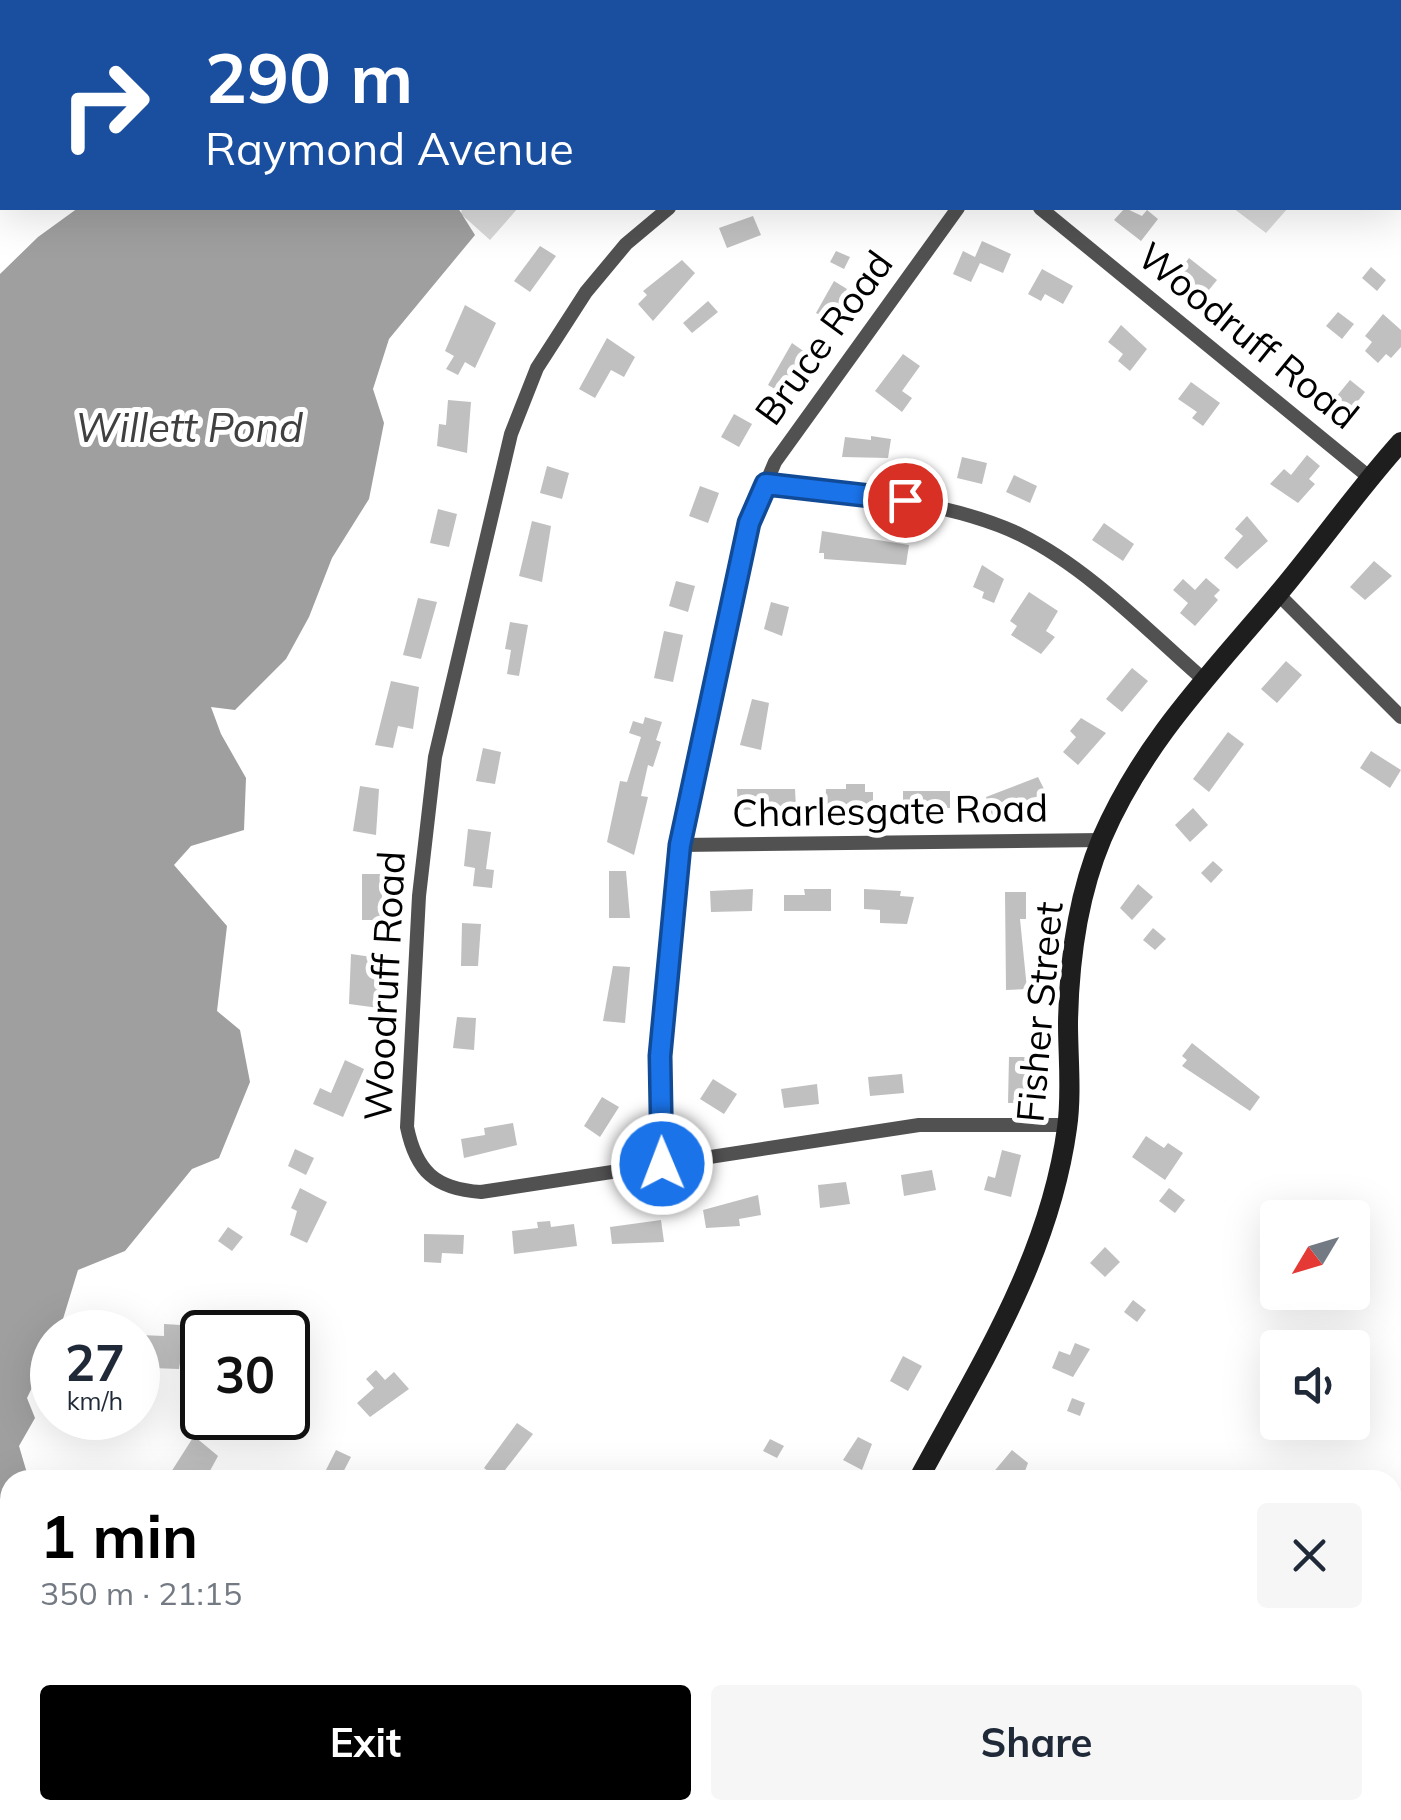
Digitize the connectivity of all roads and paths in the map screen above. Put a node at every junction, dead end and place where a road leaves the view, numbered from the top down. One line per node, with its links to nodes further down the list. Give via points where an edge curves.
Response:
1 (668, 210): 13 (street, Woodruff Road, via 626,244 586,292 537,368 511,434 436,757 419,896 406,1126 421,1171 460,1190 518,1188)
2 (957, 210): 6 (street, Bruce Road, via 775,462)
3 (1042, 210): 5 (street, Woodruff Road)
4 (1401, 442): 5 (main road, Fisher Street)
5 (1369, 477): 7 (main road, Fisher Street)
6 (766, 484): 8 (street, via 905,500 1020,535 1071,568); 11 (street, Bruce Road, via 749,523)
7 (1278, 594): 8 (main road, Fisher Street); 9 (street)
8 (1202, 678): 10 (main road, Fisher Street, via 1142,758)
9 (1401, 717)
10 (1102, 840): 11 (street, Charlesgate Road); 12 (main road, Fisher Street, via 1082,899 1071,973)
11 (680, 845): 13 (street, Bruce Road, via 660,1056)
12 (1068, 1125): 13 (street, Woodruff Road, via 919,1125); 14 (main road, Fisher Street, via 1054,1198 1023,1285)
13 (662, 1164)
14 (929, 1470)

